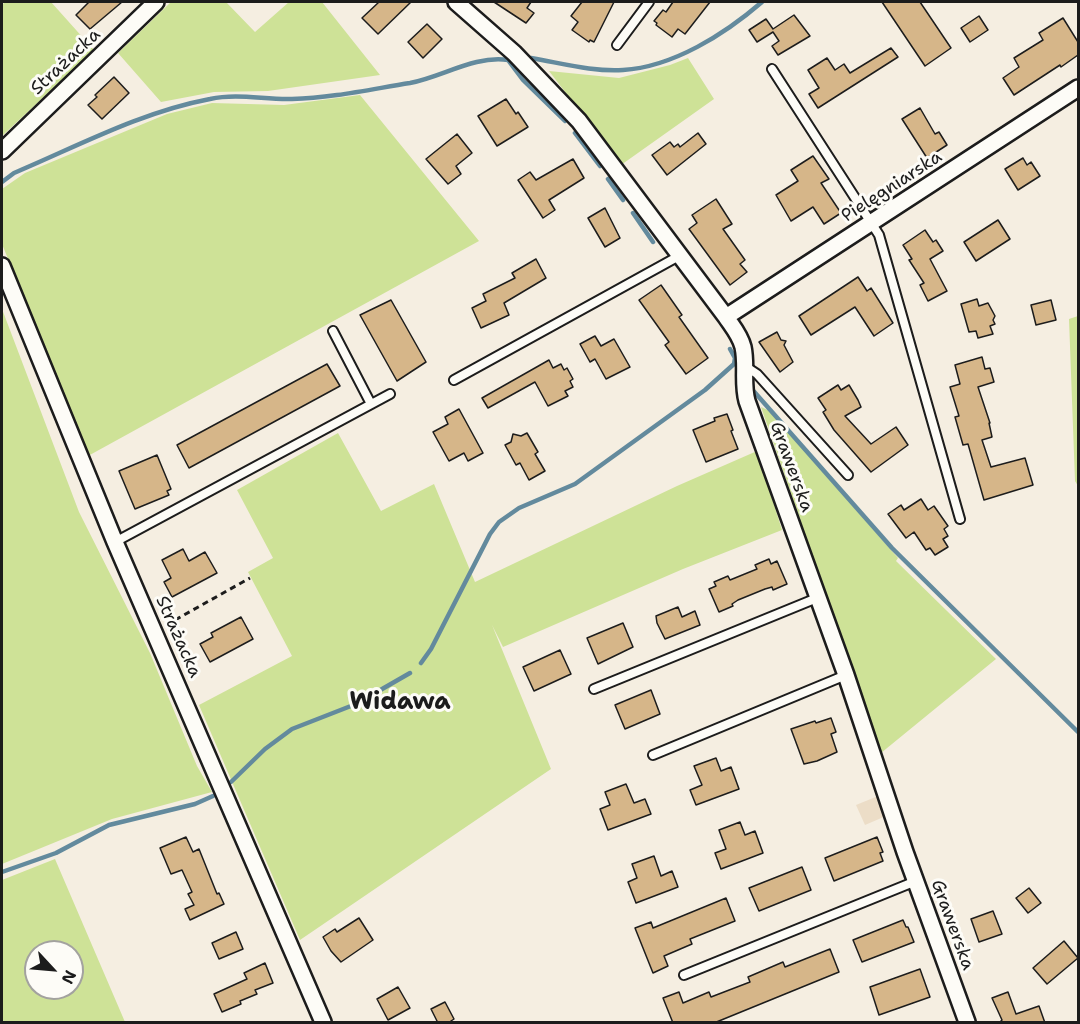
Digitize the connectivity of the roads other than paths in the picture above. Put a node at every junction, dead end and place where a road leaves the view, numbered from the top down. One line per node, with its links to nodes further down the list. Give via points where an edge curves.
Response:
1 (156, 2): 7 (street, Strażacka)
2 (649, 2): 4 (lane)
3 (463, 4): 9 (street, Grawerska, via 579,121)
4 (617, 45)
5 (772, 69): 8 (lane)
6 (1078, 88): 8 (street, Pielęgniarska)
7 (2, 151)
8 (872, 223): 11 (street, Pielęgniarska); 18 (lane, via 879,235)
9 (679, 256): 11 (street, Grawerska); 14 (lane)
10 (2, 266): 19 (street, Strażacka)
11 (726, 317): 13 (street, Grawerska, via 741,340)
12 (333, 331): 16 (lane)
13 (744, 366): 17 (lane, via 757,374); 20 (street, Grawerska, via 747,401)
14 (454, 380)
15 (390, 394): 16 (lane)
16 (371, 404): 19 (lane)
17 (848, 475)
18 (960, 519)
19 (115, 542): 26 (street, Strażacka)
20 (817, 598): 21 (street, Grawerska); 22 (lane)
21 (846, 675): 23 (lane); 24 (street, Grawerska)
22 (594, 689)
23 (653, 755)
24 (916, 881): 25 (lane); 27 (street, Grawerska)
25 (684, 975)
26 (323, 1023)
27 (967, 1023)

